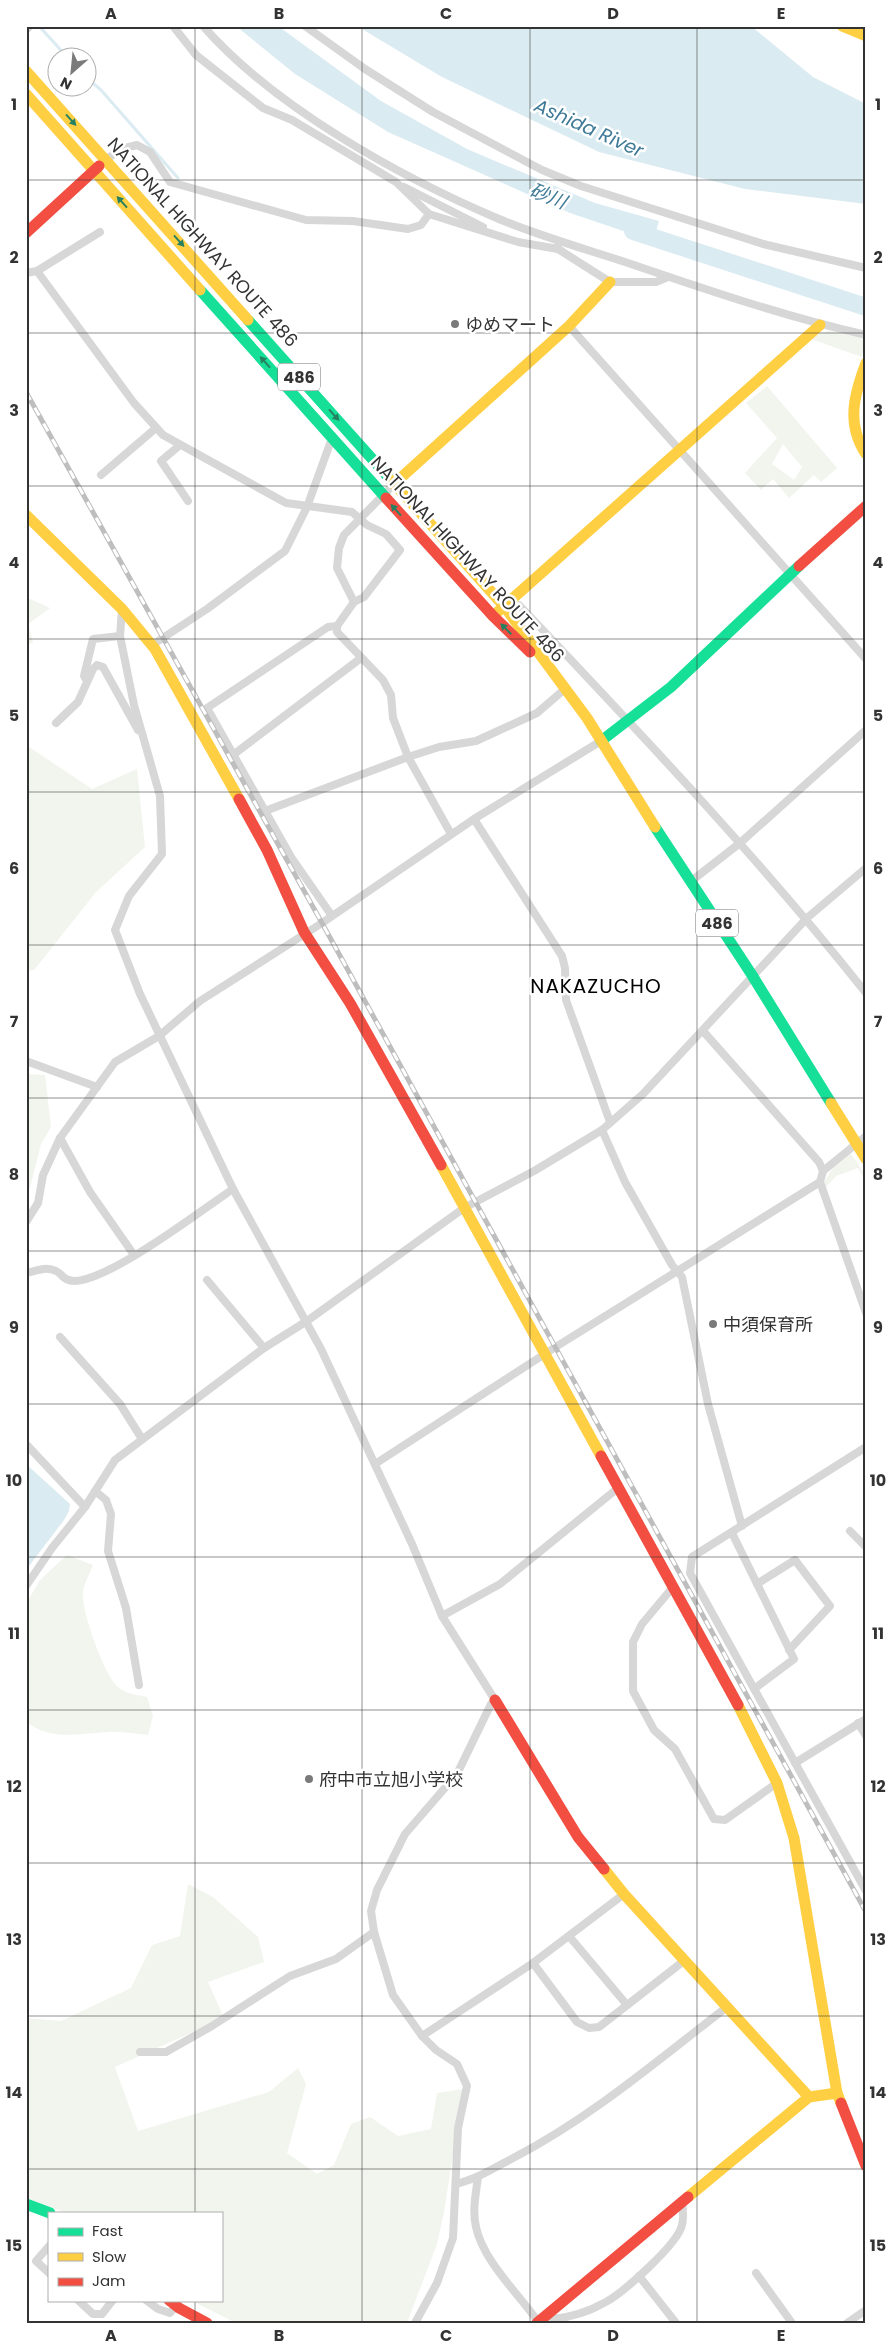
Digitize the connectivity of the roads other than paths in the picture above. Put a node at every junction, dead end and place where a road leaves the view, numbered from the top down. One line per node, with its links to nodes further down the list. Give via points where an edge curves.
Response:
1 (30, 26): 6 (street)
2 (173, 26): 12 (street, via 196,55 263,108 292,120)
3 (203, 26): 16 (street, via 289,104 393,168 499,219)
4 (305, 26): 19 (street, via 434,112 542,170 581,186 762,244)
5 (842, 26): 7 (main road)
6 (26, 30)
7 (866, 36)
8 (26, 71): 10 (main road, NATIONAL HIGHWAY ROUTE 486 / 486, one-way to 10)
9 (26, 94): 11 (main road, NATIONAL HIGHWAY ROUTE 486 / 486)
10 (106, 159): 11 (main road); 13 (street, via 138,145 150,152 170,182 306,220 353,221 408,229 421,225); 34 (main road, NATIONAL HIGHWAY ROUTE 486 / 486, one-way to 34)
11 (94, 170): 15 (main road); 29 (main road, NATIONAL HIGHWAY ROUTE 486 / 486, one-way to 11)
12 (396, 182): 13 (street); 17 (street, via 455,214)
13 (429, 214): 17 (street)
14 (100, 232): 20 (street)
15 (26, 233)
16 (557, 239): 18 (street); 22 (street)
17 (518, 242): 18 (street)
18 (558, 249): 23 (street)
19 (866, 268)
20 (37, 271): 21 (street); 28 (street)
21 (26, 273)
22 (668, 277): 23 (street, via 656,282); 24 (street)
23 (610, 282): 25 (main road)
24 (820, 325): 26 (street); 31 (main road)
25 (569, 326): 31 (street); 34 (main road)
26 (866, 335)
27 (866, 363): 32 (main road, via 852,409 853,432)
28 (156, 428): 30 (street); 33 (street)
29 (332, 438): 35 (main road, NATIONAL HIGHWAY ROUTE 486 / 486); 37 (street)
30 (180, 445): 36 (street, via 161,461); 37 (street, via 286,503)
31 (680, 450): 41 (street); 43 (main road)
32 (866, 454)
33 (101, 475)
34 (395, 483): 35 (street); 43 (main road, NATIONAL HIGHWAY ROUTE 486 / 486)
35 (382, 494): 40 (street); 45 (main road, NATIONAL HIGHWAY ROUTE 486 / 486, one-way to 35)
36 (188, 501)
37 (307, 506): 40 (street, via 352,512); 48 (street, via 285,551)
38 (866, 506): 41 (main road)
39 (26, 515): 44 (main road)
40 (360, 519): 42 (street, via 344,535 337,568); 42 (street, via 386,534 400,550 364,597)
41 (791, 575): 50 (street); 53 (main road)
42 (354, 602): 46 (street)
43 (504, 606): 45 (main road); 52 (main road, NATIONAL HIGHWAY ROUTE 486 / 486); 53 (street, via 520,604)
44 (122, 609): 47 (street); 48 (main road)
45 (493, 616): 52 (main road, NATIONAL HIGHWAY ROUTE 486 / 486, one-way to 45)
46 (337, 626): 49 (street, via 337,632); 58 (street, via 328,627 207,708)
47 (120, 636): 51 (street, via 93,639 84,676); 56 (street)
48 (152, 645): 68 (main road, via 267,850)
49 (361, 658): 58 (street); 59 (street, via 391,695 392,718)
50 (866, 659)
51 (87, 681): 54 (street, via 78,702); 56 (street, via 97,665 104,667)
52 (566, 688): 57 (main road, NATIONAL HIGHWAY ROUTE 486 / 486); 59 (street, via 537,713 476,741 439,747)
53 (631, 721): 57 (main road); 63 (street)
54 (56, 723)
55 (866, 730): 63 (street)
56 (142, 733): 72 (street, via 160,796 162,854 129,896 115,930)
57 (601, 741): 61 (street); 65 (main road, NATIONAL HIGHWAY ROUTE 486 / 486)
58 (233, 755): 60 (street)
59 (408, 757): 60 (street); 62 (street)
60 (265, 811): 66 (street, via 291,857)
61 (474, 819): 62 (street); 75 (street, via 562,956 566,1000)
62 (451, 834): 66 (street)
63 (740, 843): 65 (street); 67 (street)
64 (866, 868): 67 (street)
65 (690, 882): 69 (main road, NATIONAL HIGHWAY ROUTE 486 / 486)
66 (332, 916): 68 (street)
67 (807, 918): 69 (street); 70 (street)
68 (304, 932): 72 (street, via 200,1001); 84 (main road, via 350,1003)
69 (752, 975): 71 (street); 79 (main road, NATIONAL HIGHWAY ROUTE 486 / 486)
70 (866, 993)
71 (703, 1031): 75 (street, via 643,1094); 81 (street, via 820,1162)
72 (159, 1036): 74 (street, via 115,1062); 83 (street)
73 (26, 1062): 74 (street)
74 (97, 1087): 78 (street)
75 (610, 1122): 76 (street)
76 (602, 1130): 84 (street, via 534,1172); 87 (street, via 625,1182)
77 (866, 1136): 79 (street)
78 (60, 1138): 85 (street, via 44,1175 38,1204); 86 (street, via 90,1192)
79 (856, 1144): 80 (main road, NATIONAL HIGHWAY ROUTE 486 / 486); 81 (street)
80 (866, 1159)
81 (823, 1171): 82 (street)
82 (820, 1182): 87 (street); 90 (street)
83 (233, 1189): 86 (street); 91 (street)
84 (464, 1208): 91 (street); 94 (main road)
85 (26, 1222)
86 (134, 1255): 88 (street, via 108,1271 76,1281 64,1279 57,1271 44,1268)
87 (678, 1272): 94 (street); 102 (street, via 682,1276 708,1404)
88 (26, 1273)
89 (207, 1280): 93 (street)
90 (866, 1313)
91 (307, 1321): 93 (street); 98 (street)
92 (60, 1337): 95 (street, via 120,1404)
93 (264, 1348): 95 (street)
94 (546, 1354): 98 (street); 99 (main road)
95 (142, 1439): 100 (street, via 115,1460)
96 (26, 1444): 101 (street)
97 (866, 1447): 102 (street)
98 (375, 1464): 109 (street)
99 (618, 1488): 108 (main road); 109 (street, via 500,1584)
100 (95, 1491): 101 (street); 111 (street, via 106,1500 112,1514 108,1551 126,1608)
101 (85, 1507): 107 (street)
102 (742, 1526): 104 (street)
103 (850, 1530): 105 (street)
104 (732, 1533): 106 (street); 112 (street, via 692,1557 690,1574)
105 (866, 1547)
106 (756, 1584): 110 (street); 110 (street, via 795,1560 830,1606)
107 (26, 1586)
108 (673, 1588): 118 (main road, via 748,1724); 118 (street, via 642,1624 633,1642 633,1691 654,1730 675,1749 714,1819 725,1820)
109 (442, 1616): 113 (street)
110 (789, 1650): 112 (street, via 794,1659)
111 (139, 1685)
112 (754, 1689): 117 (street)
113 (495, 1700): 120 (main road, via 578,1837); 121 (street, via 457,1774 404,1834 377,1890 371,1911)
114 (866, 1719): 115 (street)
115 (858, 1723): 116 (street); 117 (street)
116 (866, 1736)
117 (795, 1763): 119 (street)
118 (776, 1783): 129 (main road, via 794,1838)
119 (866, 1891)
120 (624, 1894): 122 (street); 123 (main road)
121 (374, 1932): 127 (street, via 394,1995); 128 (street, via 336,1959 290,1976 166,2052)
122 (569, 1936): 124 (street); 125 (street)
123 (685, 1960): 125 (street); 126 (main road)
124 (533, 1964): 125 (street, via 578,2022 589,2028 599,2027); 127 (street)
125 (627, 2005)
126 (727, 2007): 130 (main road); 132 (street, via 580,2119)
127 (422, 2036): 133 (street, via 457,2064 467,2086 458,2128)
128 (140, 2052)
129 (837, 2093): 130 (main road); 131 (main road)
130 (809, 2097): 134 (main road)
131 (866, 2166)
132 (478, 2177): 133 (street); 147 (street, via 476,2227 485,2252)
133 (456, 2184): 149 (street, via 453,2238 438,2283)
134 (682, 2202): 140 (street, via 682,2227 666,2249); 146 (main road)
135 (26, 2204): 136 (main road)
136 (48, 2212)
137 (48, 2247): 138 (street, via 36,2261)
138 (48, 2272)
139 (756, 2273): 151 (street)
140 (638, 2276): 146 (street, via 605,2303 571,2317 553,2319); 150 (street)
141 (80, 2302): 142 (street, via 93,2314 102,2314)
142 (111, 2302)
143 (149, 2302): 144 (street, via 170,2313)
144 (173, 2303): 148 (main road)
145 (866, 2310): 152 (street)
146 (548, 2314): 147 (main road)
147 (538, 2322)
148 (207, 2323)
149 (415, 2323)
150 (676, 2323)
151 (792, 2323)
152 (847, 2323)

